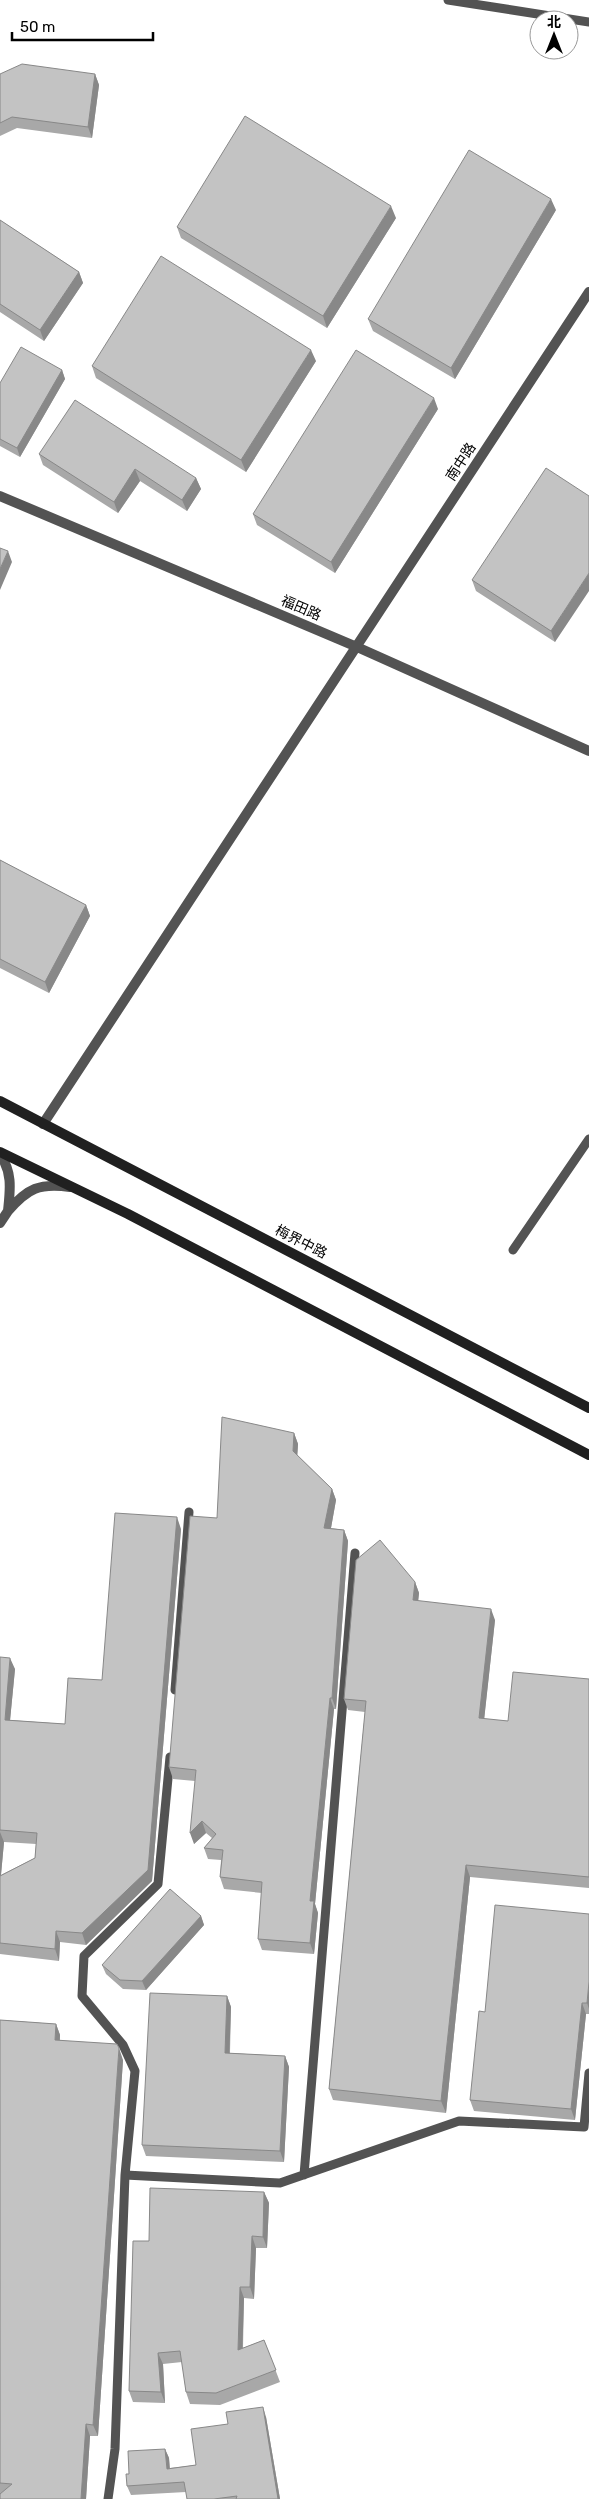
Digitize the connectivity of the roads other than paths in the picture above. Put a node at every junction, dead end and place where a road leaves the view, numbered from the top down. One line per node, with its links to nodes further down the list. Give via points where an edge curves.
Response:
1 (448, 0): 2 (lane)
2 (589, 22)
3 (589, 292): 5 (street, 南中路)
4 (0, 496): 5 (street, 福田路)
5 (357, 647): 6 (street, 福田路); 8 (street, 南中路)
6 (589, 751)
7 (0, 1101): 8 (main road, 梅界中路)
8 (43, 1124): 15 (main road, 梅界中路)
9 (589, 1139): 14 (lane)
10 (0, 1154): 11 (main road); 12 (street, via 10,1180)
11 (73, 1187): 12 (street, via 50,1185 34,1188); 16 (main road)
12 (8, 1211): 13 (street)
13 (0, 1223)
14 (513, 1250)
15 (589, 1408)
16 (589, 1455)
17 (189, 1512): 19 (lane)
18 (355, 1553): 23 (lane)
19 (175, 1698)
20 (171, 1747): 22 (lane, via 158,1884 84,1956 82,1996 123,2045 134,2071)
21 (589, 2073): 23 (lane, via 584,2127 460,2122)
22 (125, 2175): 23 (lane, via 280,2183); 24 (lane, via 115,2449)
23 (304, 2175)
24 (108, 2499)

